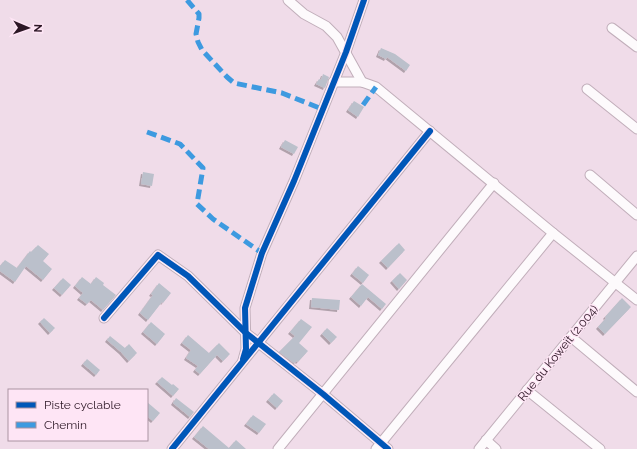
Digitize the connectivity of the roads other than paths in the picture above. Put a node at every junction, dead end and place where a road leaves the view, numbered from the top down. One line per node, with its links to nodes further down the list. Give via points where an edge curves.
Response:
1 (288, 0): 5 (street, via 304,14 326,26 338,37)
2 (364, 0): 5 (street)
3 (612, 28): 4 (street)
4 (637, 47)
5 (346, 52): 6 (street); 7 (street)
6 (333, 82): 7 (street); 19 (street, via 262,253 245,308)
7 (362, 82): 10 (street, via 376,87)
8 (587, 89): 9 (street)
9 (637, 129)
10 (430, 131): 12 (street); 21 (street)
11 (590, 175): 13 (street)
12 (494, 183): 14 (street); 25 (street)
13 (637, 215)
14 (553, 233): 16 (street); 27 (street)
15 (637, 256): 16 (street, Rue du Koweït (2.004))
16 (615, 282): 17 (street); 20 (street, Rue du Koweït (2.004))
17 (637, 300)
18 (104, 318): 19 (street, via 158,255 188,276)
19 (246, 333): 21 (street); 22 (street)
20 (571, 337): 23 (street, Rue du Koweït (2.004)); 24 (street)
21 (258, 342): 22 (street); 25 (street)
22 (243, 361): 28 (street)
23 (527, 390): 26 (street, Rue du Koweït (2.004)); 32 (street)
24 (637, 392)
25 (323, 394): 27 (street); 29 (street)
26 (486, 440): 30 (street, Rue du Koweït (2.004)); 31 (street)
27 (382, 447)
28 (172, 449)
29 (278, 449)
30 (479, 449)
31 (496, 449)
32 (600, 449)

